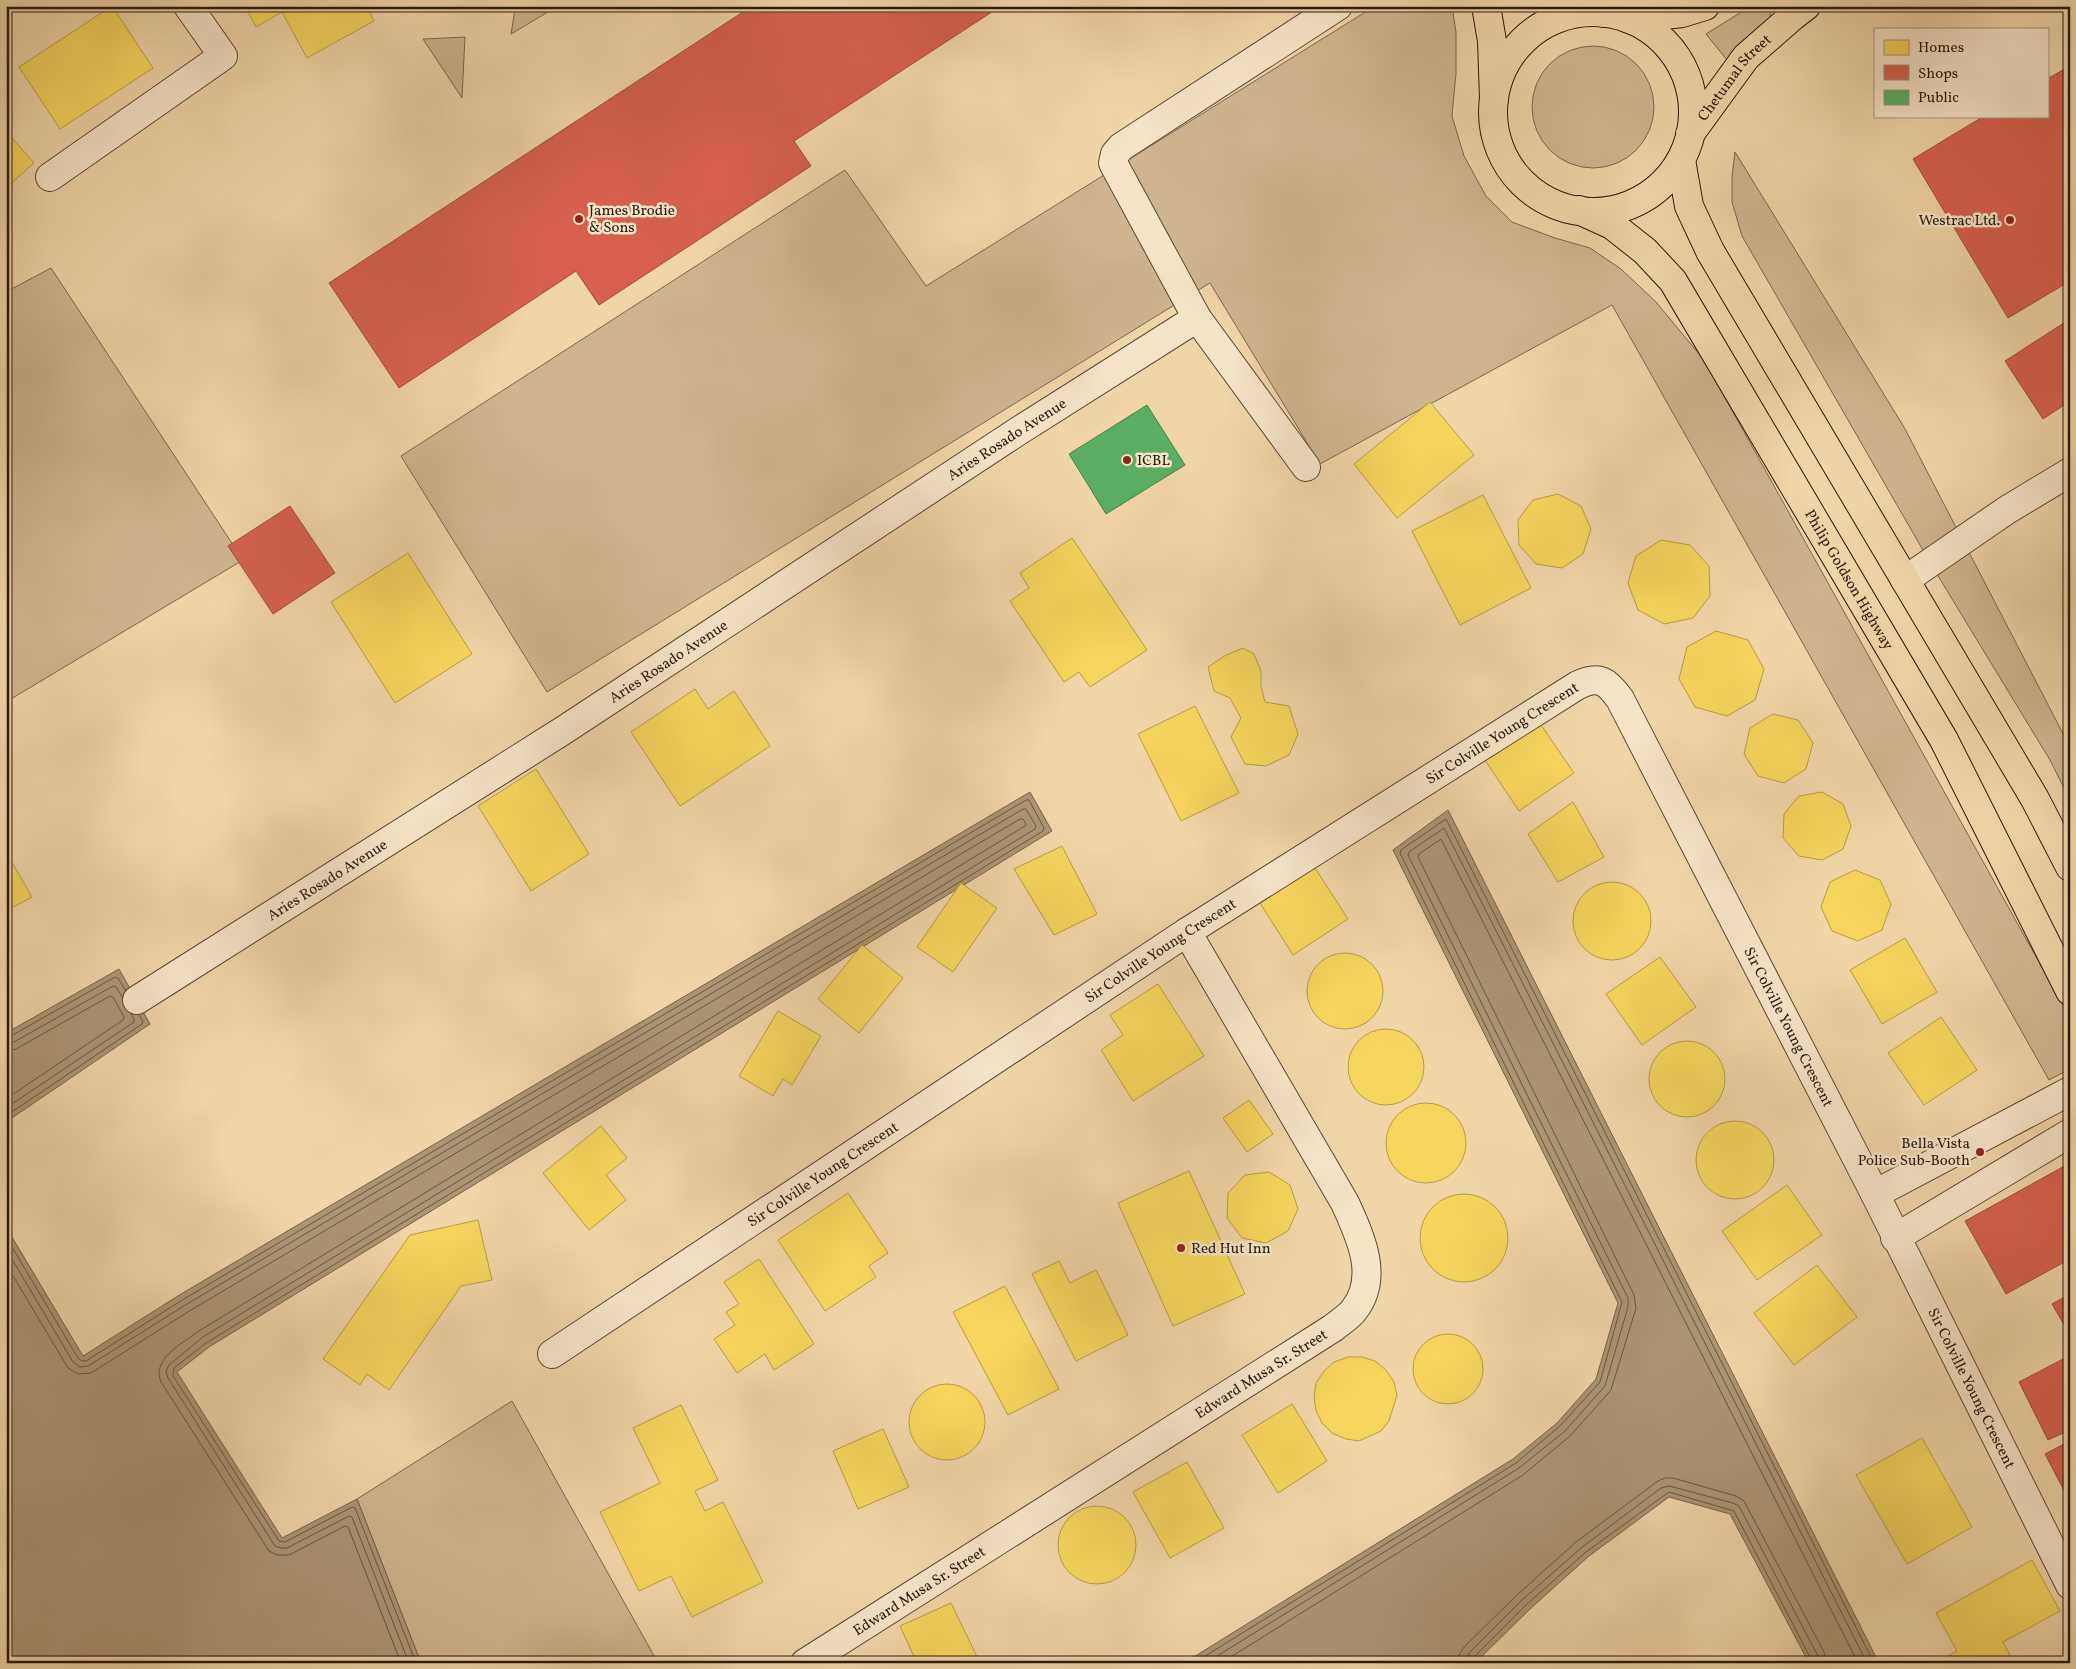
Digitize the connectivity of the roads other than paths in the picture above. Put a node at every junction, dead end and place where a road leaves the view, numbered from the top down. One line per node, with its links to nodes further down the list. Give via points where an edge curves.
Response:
1 (188, 6): 10 (street, via 222,56)
2 (1338, 6): 12 (street, via 1121,146 1115,154 1113,163 1117,172)
3 (1486, 6): 7 (main road, via 1492,41)
4 (1705, 6): 6 (main road, via 1682,13)
5 (1806, 6): 8 (main road, Chetumal Street, via 1746,58)
6 (1609, 13): 7 (main road, via 1566,16 1531,33 1506,62); 8 (main road, via 1644,27 1671,50 1688,81 1692,99)
7 (1494, 99): 11 (main road, via 1496,138 1514,172 1527,187 1543,197 1560,206)
8 (1690, 134): 9 (main road)
9 (1681, 160): 11 (main road, via 1670,176 1637,202 1599,212); 15 (main road, via 1689,206 1710,251)
10 (50, 177)
11 (1579, 210): 18 (main road, Philip Goldson Highway, via 1612,225 1645,251 1673,280 1944,740)
12 (1197, 318): 13 (street); 19 (street, Aries Rosado Avenue, via 1020,430 564,730)
13 (1306, 467)
14 (2070, 472): 15 (street, via 2007,510)
15 (1905, 580): 16 (main road, via 2035,799)
16 (2070, 867)
17 (1187, 932): 22 (street, Sir Colville Young Crescent, via 1578,684 1601,681 1612,687 1620,699); 24 (street, Sir Colville Young Crescent); 26 (street, Edward Musa Sr. Street, via 1345,1203 1368,1265 1361,1297 1354,1310 1333,1328)
18 (2070, 991)
19 (137, 1000)
20 (2070, 1091): 22 (street)
21 (2070, 1134): 23 (street)
22 (1875, 1194): 23 (street, Sir Colville Young Crescent)
23 (1895, 1238): 25 (street, Sir Colville Young Crescent)
24 (552, 1354)
25 (2070, 1585)
26 (805, 1663)

